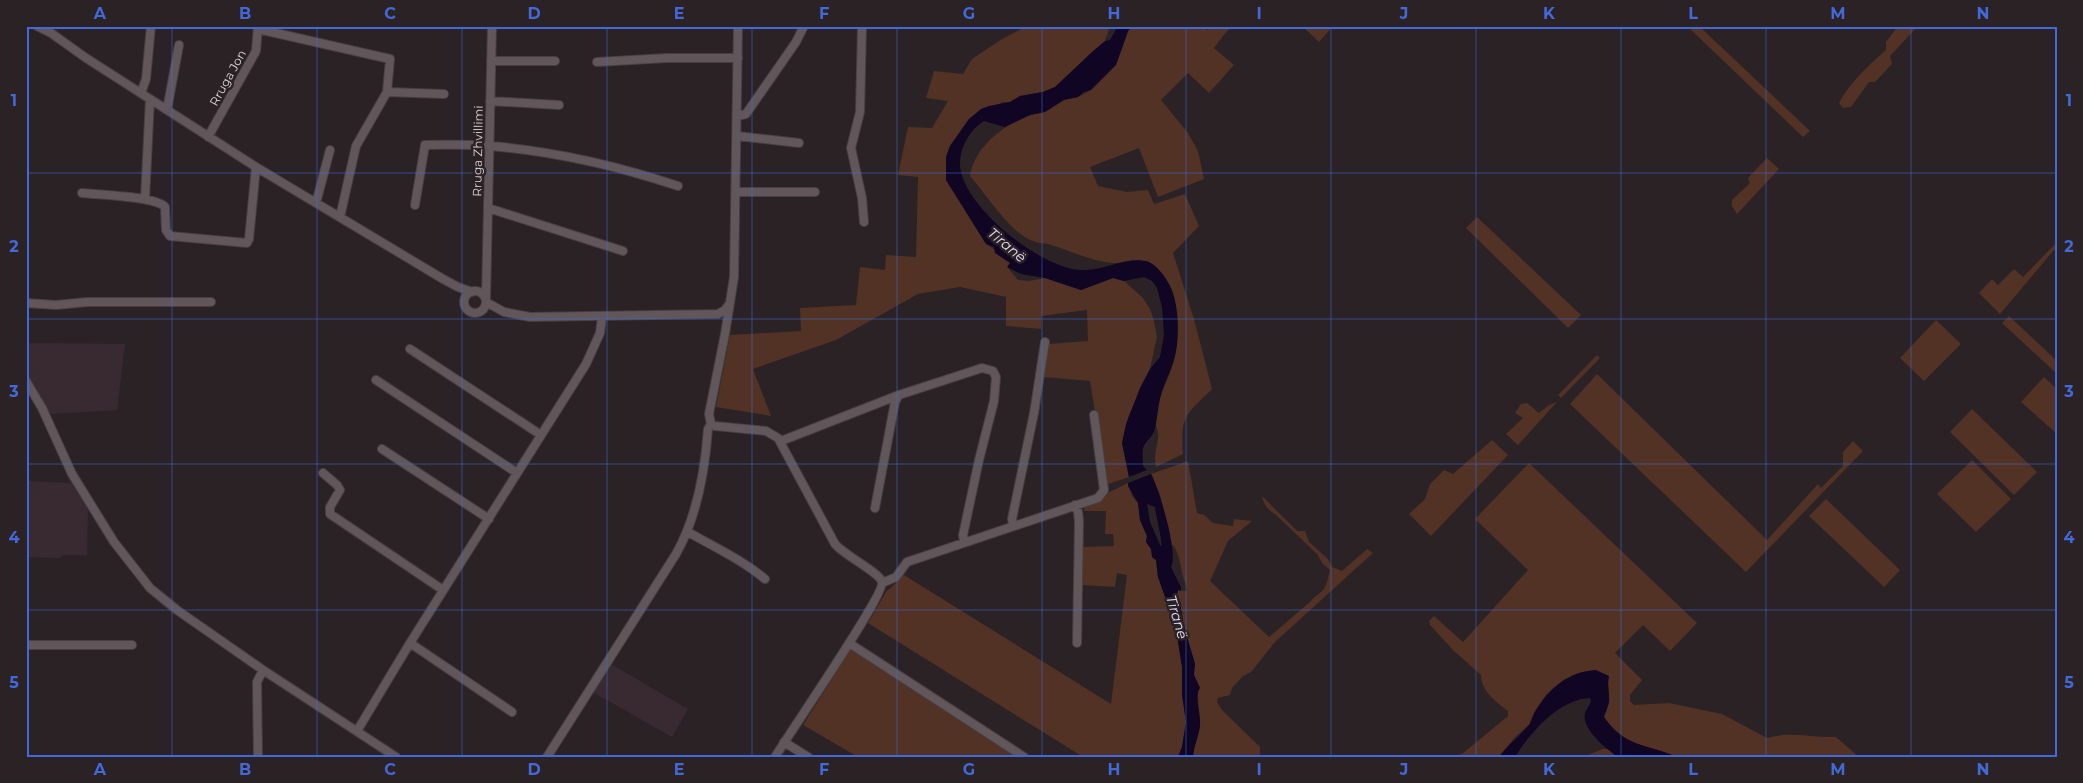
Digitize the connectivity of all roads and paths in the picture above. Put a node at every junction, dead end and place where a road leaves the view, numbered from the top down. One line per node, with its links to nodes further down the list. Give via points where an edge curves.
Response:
1 (38, 26): 14 (street)
2 (151, 26): 14 (street, via 146,79)
3 (492, 26): 10 (street, Rruga Zhvillimi)
4 (738, 26): 9 (street)
5 (804, 26): 20 (street, via 746,114)
6 (862, 26): 36 (street, via 860,112 851,148)
7 (258, 28): 13 (street, via 387,56 390,61); 22 (street, Rruga Jon, via 256,50)
8 (179, 45): 19 (street)
9 (738, 58): 12 (street); 20 (street)
10 (491, 61): 11 (street); 17 (street, Rruga Zhvillimi)
11 (555, 61)
12 (597, 62)
13 (387, 92): 15 (street); 35 (street, via 356,146)
14 (141, 93): 16 (street)
15 (444, 94)
16 (150, 99): 19 (street); 31 (street)
17 (490, 101): 18 (street); 24 (street, Rruga Zhvillimi)
18 (559, 105)
19 (167, 110): 22 (street)
20 (738, 116): 21 (street)
21 (737, 136): 23 (street); 28 (street)
22 (208, 137): 26 (street)
23 (799, 143)
24 (489, 146): 27 (street, via 618,168); 33 (street, via 425,145); 34 (street, Rruga Zhvillimi)
25 (330, 150): 32 (street)
26 (256, 167): 31 (street, via 250,239 247,243 170,236 166,230 166,207); 32 (street)
27 (678, 186)
28 (736, 192): 29 (street); 42 (street)
29 (815, 192)
30 (82, 193): 31 (street)
31 (145, 199)
32 (316, 203): 35 (street)
33 (415, 205)
34 (488, 208): 37 (street); 38 (street, Rruga Zhvillimi)
35 (340, 217): 39 (street)
36 (864, 222)
37 (623, 251)
38 (486, 276): 40 (street, via 484,284); 41 (street, Rruga Zhvillimi)
39 (443, 280): 40 (street); 45 (street, via 458,292)
40 (474, 291): 41 (street); 45 (street, via 464,298)
41 (486, 300): 46 (street); 47 (street)
42 (731, 301): 48 (street, via 722,312); 50 (street)
43 (211, 302): 44 (street)
44 (26, 303)
45 (464, 306): 46 (street, via 472,313)
46 (482, 312): 47 (street)
47 (504, 312): 49 (street, via 530,317)
48 (709, 314): 49 (street); 50 (street, via 723,322)
49 (602, 317): 58 (street, via 600,333 586,364)
50 (725, 334): 57 (street, via 709,417)
51 (1045, 342): 66 (street)
52 (410, 349): 58 (street)
53 (376, 380): 62 (street)
54 (27, 382): 77 (street, via 72,474 114,542 150,588 176,610)
55 (898, 394): 59 (street); 64 (street); 68 (street, via 982,368 996,373 994,401)
56 (1094, 415): 63 (street, via 1104,490 1098,498)
57 (711, 424): 59 (street, via 766,431); 67 (street)
58 (541, 435): 62 (street)
59 (781, 441): 70 (street, via 835,544 844,554 879,577)
60 (382, 449): 65 (street)
61 (323, 473): 71 (street, via 340,490 330,507 330,514)
62 (517, 473): 65 (street)
63 (1075, 505): 66 (street); 74 (street, via 1079,522)
64 (875, 508)
65 (489, 519): 71 (street)
66 (1013, 525): 68 (street)
67 (688, 532): 69 (street, via 750,566); 83 (street)
68 (964, 542): 70 (street, via 907,562 896,577)
69 (765, 579)
70 (882, 583): 73 (street, via 877,598)
71 (443, 590): 72 (street)
72 (410, 642): 78 (street); 79 (street)
73 (849, 643): 80 (street); 86 (street)
74 (1077, 643)
75 (26, 645): 76 (street)
76 (132, 645)
77 (263, 670): 79 (street); 81 (street, via 258,682)
78 (512, 712)
79 (357, 731): 82 (street)
80 (784, 742): 84 (street); 85 (street)
81 (258, 757)
82 (396, 757)
83 (547, 757)
84 (775, 757)
85 (808, 757)
86 (1024, 757)

